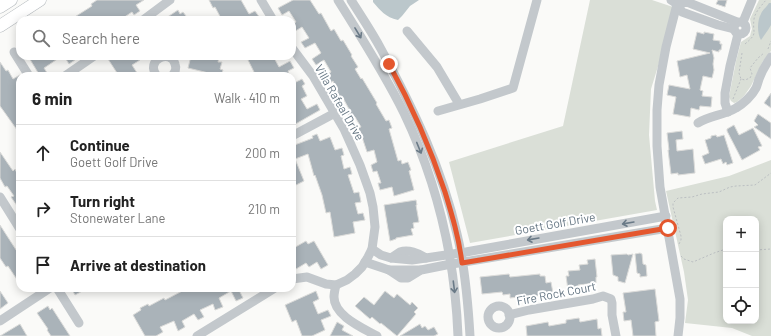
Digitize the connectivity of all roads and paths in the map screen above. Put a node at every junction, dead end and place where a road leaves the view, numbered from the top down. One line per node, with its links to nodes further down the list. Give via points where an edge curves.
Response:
1 (11, 0): 11 (main road)
2 (40, 0): 14 (main road)
3 (170, 0): 12 (street)
4 (261, 0): 13 (street)
5 (338, 0): 23 (street, one-way to 23)
6 (351, 0): 19 (street)
7 (537, 0): 36 (street, via 513,88)
8 (752, 0): 15 (street)
9 (766, 0): 18 (path, via 754,19 753,37)
10 (676, 1): 15 (street, via 687,2 713,18); 44 (street, via 663,59 657,110 658,166)
11 (0, 7)
12 (148, 16)
13 (271, 16)
14 (0, 26)
15 (738, 27): 38 (street, via 725,93)
16 (407, 31): 36 (street, via 438,67)
17 (771, 41): 34 (path, via 750,68 750,78)
18 (744, 44)
19 (380, 48): 23 (street); 52 (street, via 428,143 449,205)
20 (742, 51): 34 (path, via 739,73)
21 (14, 52): 24 (street)
22 (296, 53): 39 (street, Villa Rafeal Drive)
23 (371, 54): 53 (street, one-way to 53, via 401,106 421,153 439,208)
24 (16, 55)
25 (771, 57): 38 (street, via 750,96)
26 (19, 60): 30 (street)
27 (88, 60): 31 (street)
28 (156, 60): 32 (street)
29 (172, 60): 33 (street)
30 (26, 72)
31 (72, 72)
32 (154, 72)
33 (175, 72)
34 (741, 79): 35 (path)
35 (733, 99)
36 (459, 104): 37 (street)
37 (438, 111)
38 (728, 112): 40 (street)
39 (335, 113): 41 (street); 48 (street, Villa Rafeal Drive, via 360,165 374,207)
40 (698, 123)
41 (296, 134)
42 (771, 173): 47 (path, via 756,185 730,187 719,192 676,199 672,204 681,236)
43 (0, 197): 45 (street)
44 (666, 216): 46 (street); 52 (street, Goett Golf Drive, one-way to 52)
45 (16, 223)
46 (668, 228): 56 (street, Goett Golf Drive); 71 (street, via 680,299)
47 (678, 246)
48 (372, 249): 53 (street, Goett Golf Drive, via 391,258 412,260); 55 (street, Villa Rafeal Drive)
49 (771, 249): 51 (path)
50 (723, 250): 54 (path, via 693,262)
51 (759, 250)
52 (461, 252): 53 (street, Goett Golf Drive); 56 (street)
53 (449, 254): 57 (street)
54 (679, 255)
55 (365, 262): 57 (street, Goett Golf Drive, via 389,270 421,270); 59 (street, Villa Rafeal Drive, via 356,274)
56 (462, 263): 57 (street, Goett Golf Drive); 69 (street)
57 (451, 264): 68 (street, one-way to 68)
58 (296, 278): 59 (street, via 307,277)
59 (336, 285): 67 (street, via 334,298 340,313)
60 (44, 292): 64 (street)
61 (60, 292): 65 (street)
62 (268, 292): 66 (street)
63 (509, 315): 70 (street, Fire Rock Court, via 603,296 612,303)
64 (0, 321)
65 (79, 322)
66 (197, 336)
67 (377, 336)
68 (458, 336)
69 (470, 336)
70 (616, 336)
71 (678, 336)

